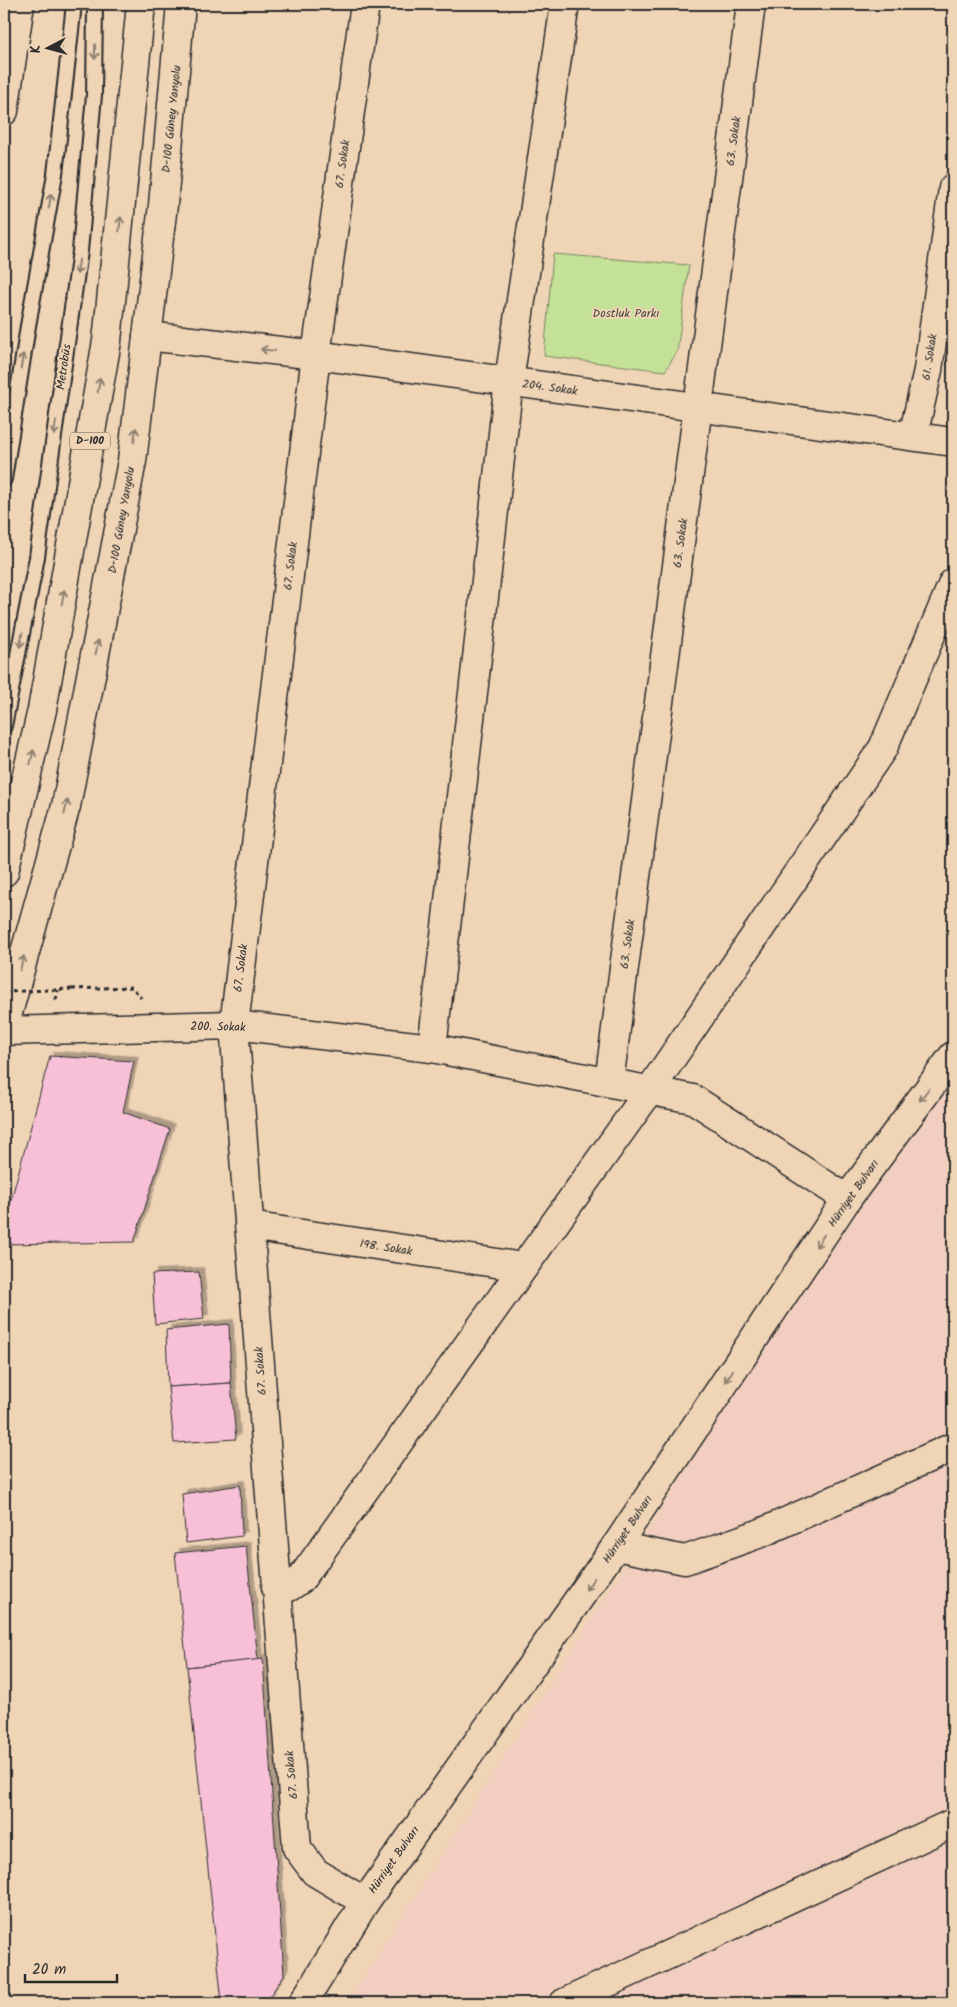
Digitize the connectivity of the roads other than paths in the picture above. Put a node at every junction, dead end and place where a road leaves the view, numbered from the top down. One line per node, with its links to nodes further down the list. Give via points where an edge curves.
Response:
1 (20, 4): 9 (main road)
2 (74, 4): 17 (lane, one-way to 2, via 55,174)
3 (95, 4): 19 (lane, Metrobüs, one-way to 19, via 94,95 80,251 36,557)
4 (141, 4): 20 (main road, D-100, one-way to 4, via 42,710 107,341)
5 (181, 4): 11 (main road, D-100 Güney Yanyolu)
6 (365, 4): 12 (main road, 67. Sokak)
7 (566, 4): 13 (main road)
8 (751, 4): 14 (main road, 63. Sokak)
9 (4, 111)
10 (953, 188): 15 (main road, 61. Sokak, via 928,370)
11 (147, 336): 12 (main road, 204. Sokak, one-way to 11); 22 (main road, D-100 Güney Yanyolu, one-way to 11, via 66,806 132,461)
12 (316, 355): 13 (main road, 204. Sokak); 21 (main road, 67. Sokak)
13 (509, 382): 14 (main road, 204. Sokak); 24 (main road)
14 (698, 407): 15 (main road, 204. Sokak); 26 (main road, 63. Sokak)
15 (912, 436): 16 (main road, 204. Sokak)
16 (953, 442)
17 (4, 479)
18 (953, 583): 27 (main road, via 884,748)
19 (4, 726)
20 (4, 872)
21 (234, 1025): 23 (main road, 200. Sokak); 24 (main road, 200. Sokak); 29 (main road, 67. Sokak)
22 (4, 1027)
23 (4, 1031)
24 (432, 1048): 26 (main road, 200. Sokak)
25 (953, 1056): 28 (main road, Hürriyet Bulvarı, one-way to 28)
26 (609, 1082): 27 (main road, 200. Sokak)
27 (650, 1090): 28 (main road, 200. Sokak, via 693,1099); 30 (main road)
28 (847, 1199): 32 (main road, Hürriyet Bulvarı, one-way to 32)
29 (249, 1226): 30 (main road, 198. Sokak); 33 (main road, 67. Sokak)
30 (523, 1267): 33 (main road, via 301,1579 289,1586)
31 (953, 1447): 32 (main road, via 761,1533 685,1560)
32 (616, 1546): 35 (main road, Hürriyet Bulvarı, one-way to 35)
33 (276, 1587): 35 (main road, 67. Sokak, via 297,1848 315,1872)
34 (953, 1823): 37 (main road)
35 (365, 1902): 36 (main road, Hürriyet Bulvarı)
36 (303, 2003)
37 (564, 2003)

